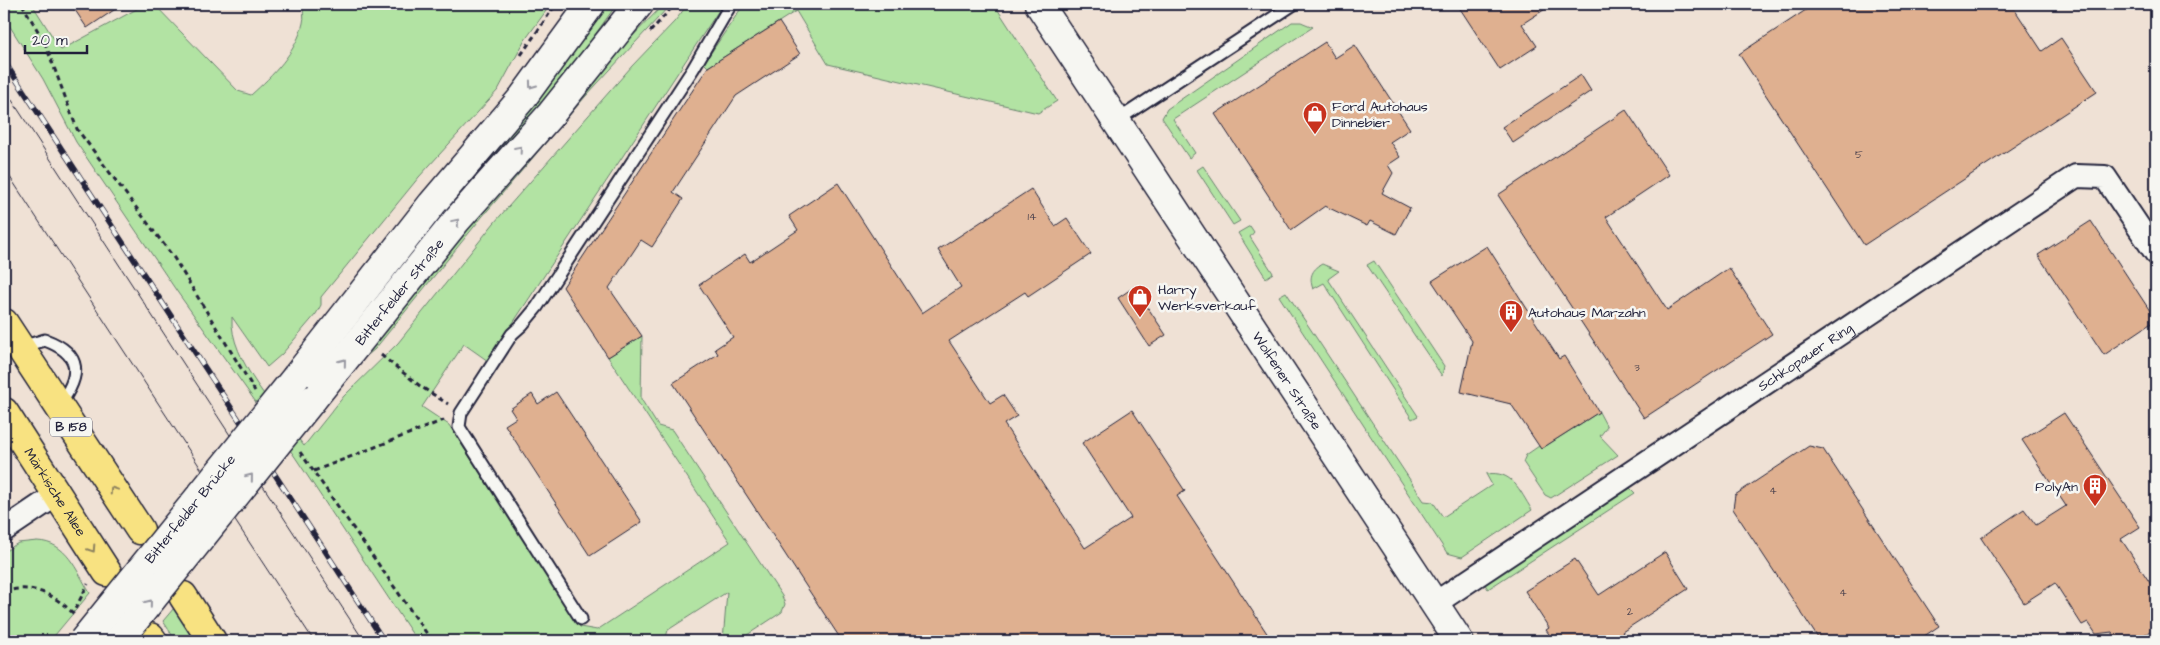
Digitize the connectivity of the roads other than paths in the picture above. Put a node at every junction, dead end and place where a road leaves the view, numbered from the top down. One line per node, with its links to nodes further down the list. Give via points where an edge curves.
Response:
1 (591, 4): 8 (main road, Bitterfelder Straße, one-way to 8, via 523,96)
2 (639, 4): 7 (main road, Bitterfelder Straße, one-way to 2, via 551,114)
3 (731, 4): 22 (lane, via 693,69 537,307 512,334 461,413 459,427)
4 (1039, 4): 6 (main road, Wolfener Straße)
5 (1294, 4): 6 (lane)
6 (1116, 120): 21 (main road, Wolfener Straße)
7 (487, 186): 8 (main road); 13 (main road, Bitterfelder Straße, one-way to 7)
8 (432, 204): 12 (main road, Bitterfelder Straße)
9 (2156, 253): 21 (street, Schkopauer Ring, via 2106,177 2076,176)
10 (4, 323): 11 (main road, B 158)
11 (20, 347): 14 (main road, B 158); 14 (lane, via 45,340 69,352 75,379)
12 (297, 376): 23 (main road, Bitterfelder Brücke, bridge)
13 (312, 400): 24 (main road, Bitterfelder Brücke, one-way to 13, bridge)
14 (58, 406): 18 (main road, B 158, one-way to 14)
15 (4, 412): 16 (main road, Märkische Allee)
16 (56, 495): 17 (street); 19 (main road, Märkische Allee, one-way to 19)
17 (4, 530)
18 (140, 530)
19 (105, 570)
20 (183, 596): 25 (main road)
21 (1434, 604): 26 (main road, Wolfener Straße)
22 (581, 619)
23 (83, 641)
24 (118, 641)
25 (212, 641)
26 (1458, 641)

